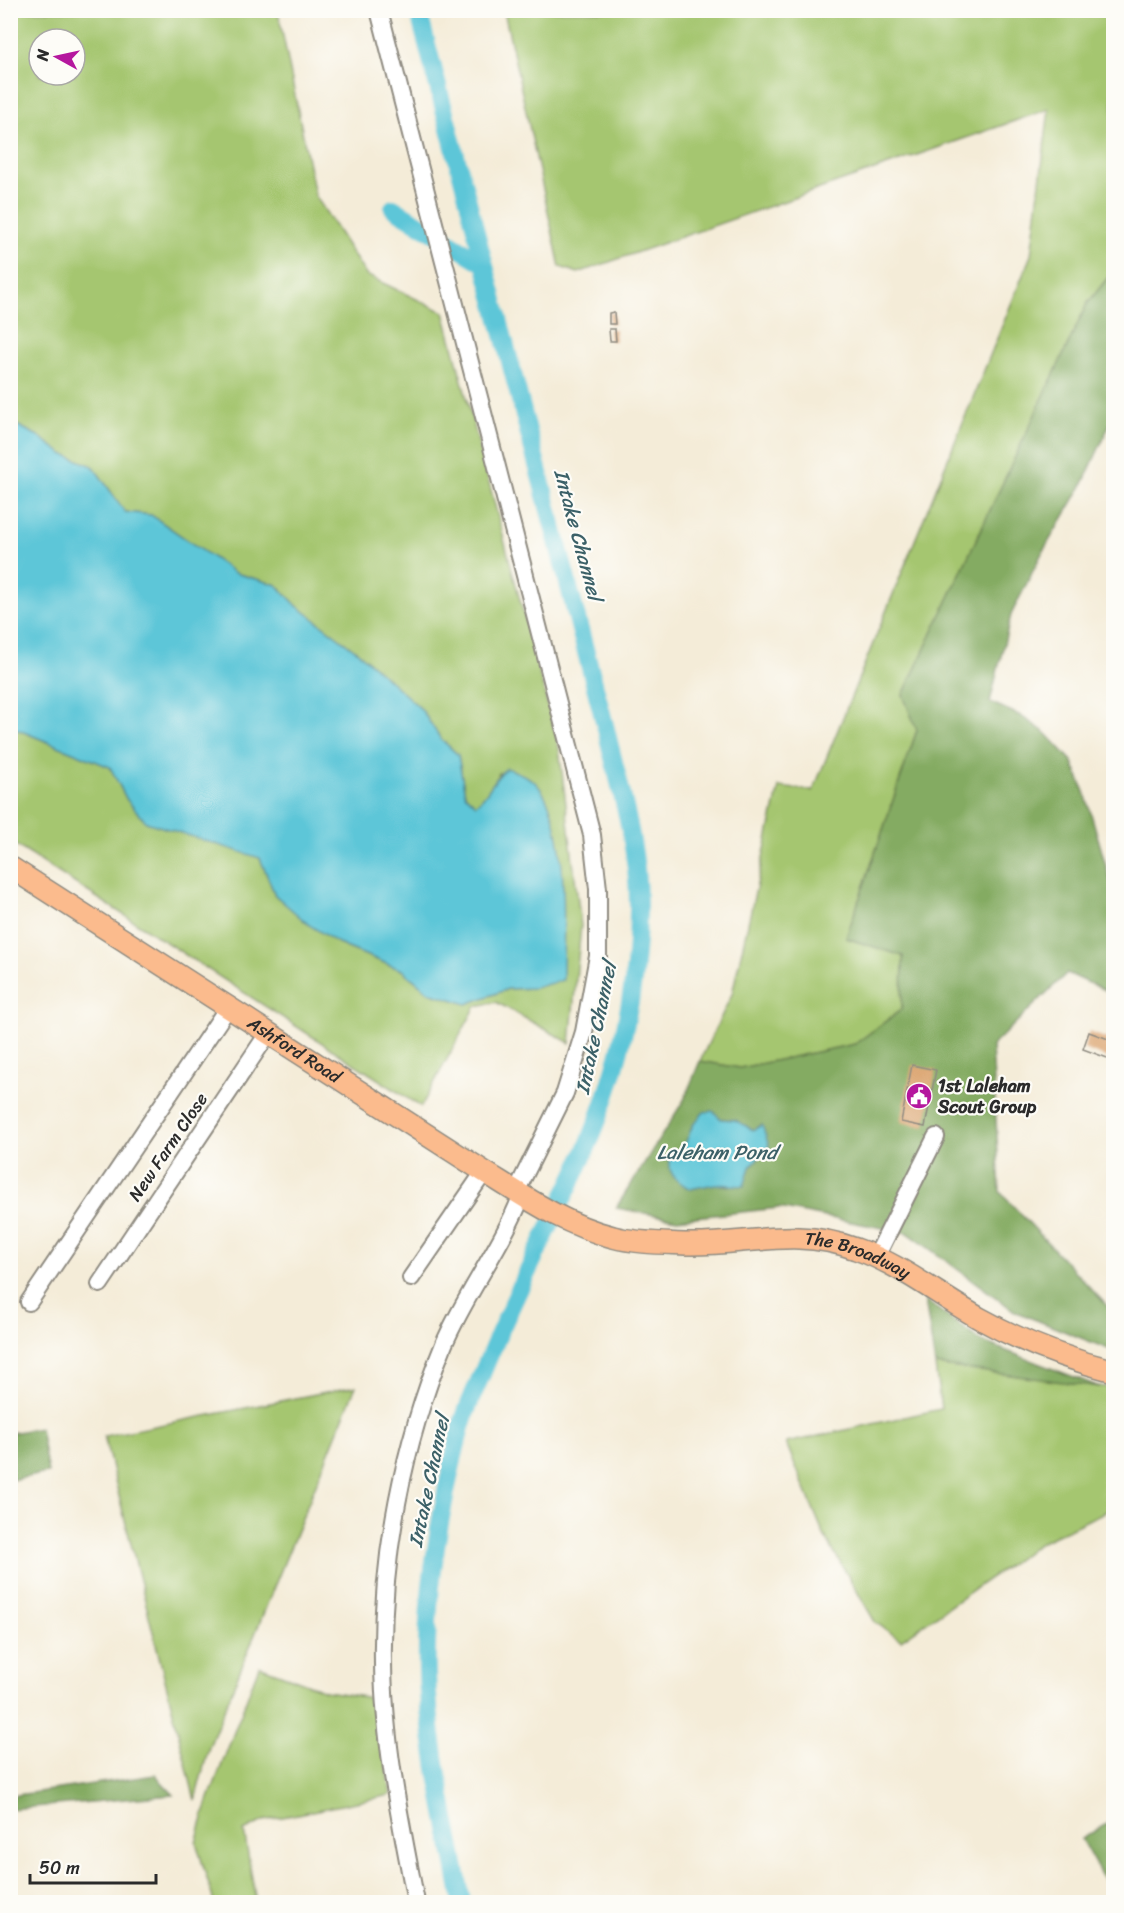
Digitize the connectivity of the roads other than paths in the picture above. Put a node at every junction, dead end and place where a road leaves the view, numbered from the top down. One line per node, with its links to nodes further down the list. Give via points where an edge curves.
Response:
1 (379, 10): 7 (street, via 592,835 598,889 598,956 584,1032 565,1093)
2 (10, 867): 3 (main road, Ashford Road)
3 (229, 1006): 4 (main road, Ashford Road); 12 (street)
4 (269, 1032): 6 (main road, Ashford Road); 11 (street, New Farm Close)
5 (936, 1137): 9 (street)
6 (484, 1172): 7 (main road, Ashford Road); 10 (street)
7 (523, 1196): 8 (main road, Ashford Road); 14 (street, via 445,1343 420,1410 397,1509 387,1584 383,1665 395,1793)
8 (580, 1227): 9 (main road, The Broadway, via 615,1238 686,1244 795,1237 828,1241)
9 (876, 1257): 13 (main road, The Broadway, via 1026,1342)
10 (411, 1278)
11 (100, 1284)
12 (29, 1302)
13 (1113, 1371)
14 (416, 1902)

